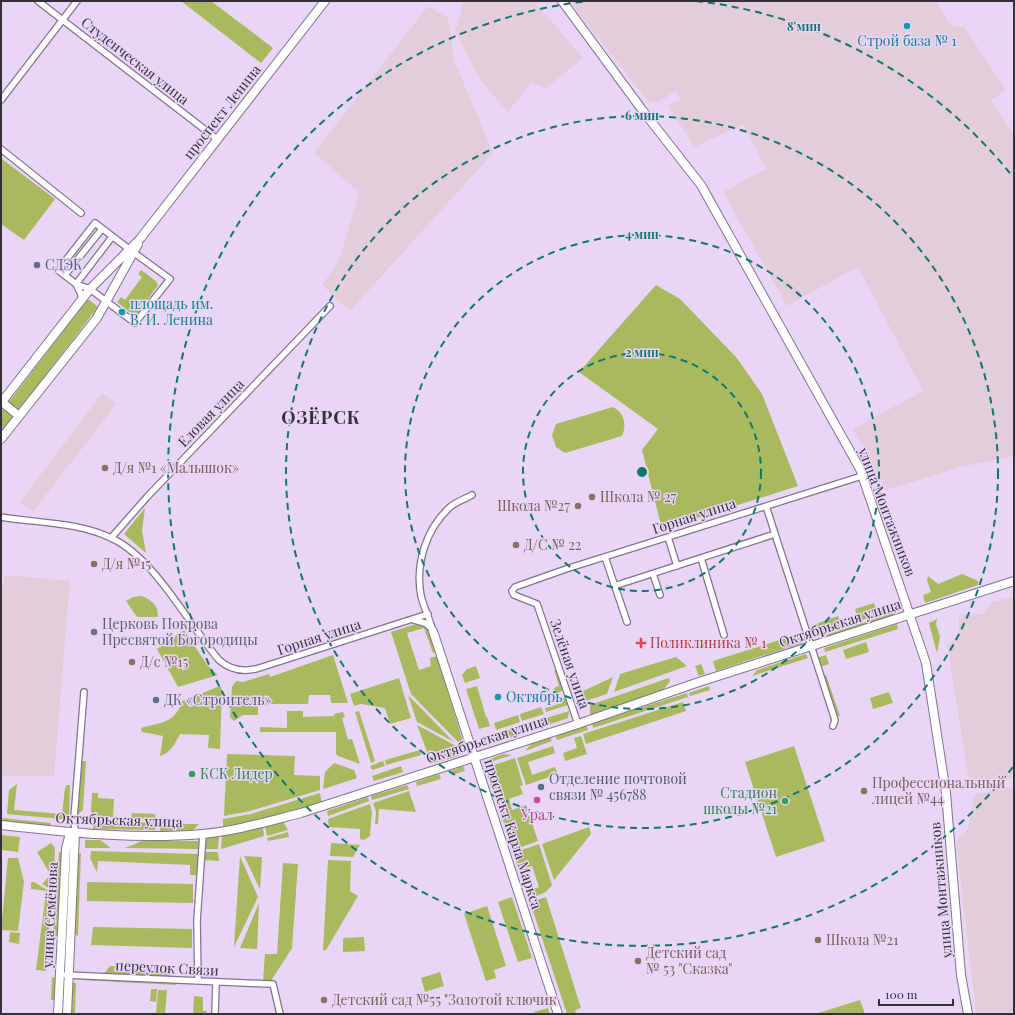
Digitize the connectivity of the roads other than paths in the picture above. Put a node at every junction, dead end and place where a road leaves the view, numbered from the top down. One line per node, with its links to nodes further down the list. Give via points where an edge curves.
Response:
1 (38, 1): 5 (street, Студенческая улица)
2 (77, 1): 5 (street)
3 (325, 1): 7 (street, проспект Ленина)
4 (562, 1): 22 (street, улица Монтажников, via 701,185 789,345 840,431)
5 (62, 20): 6 (street); 7 (street, Студенческая улица)
6 (1, 100)
7 (217, 139): 12 (street, проспект Ленина)
8 (1, 149): 9 (street)
9 (81, 213)
10 (102, 229): 11 (street); 13 (street); 13 (street, via 94,223 58,270)
11 (112, 237): 12 (street); 14 (street)
12 (131, 251): 15 (street, проспект Ленина); 17 (street, проспект Ленина); 17 (street, via 170,279 135,323)
13 (65, 275): 14 (street)
14 (76, 284): 15 (street); 16 (street)
15 (90, 289): 16 (street, проспект Ленина); 17 (street)
16 (81, 300): 19 (street, проспект Ленина)
17 (106, 301): 20 (street, проспект Ленина, via 96,318)
18 (330, 306): 28 (street, Еловая улица)
19 (1, 402): 20 (street)
20 (19, 416): 21 (street, проспект Ленина)
21 (1, 439)
22 (862, 476): 24 (street, Горная улица); 38 (street, улица Монтажников)
23 (472, 495): 37 (street, проспект Карла Маркса, via 451,506 432,526 424,545 421,596)
24 (766, 506): 26 (street); 27 (street, Горная улица)
25 (1, 517): 28 (street, via 78,528)
26 (775, 534): 30 (street); 43 (street)
27 (668, 537): 29 (street, Горная улица); 31 (street)
28 (111, 538): 39 (street, Горная улица, via 128,548 145,564 220,660 225,665 239,670 256,669)
29 (605, 556): 34 (street); 36 (street, Горная улица, via 515,587 513,593 537,604)
30 (701, 558): 31 (street); 42 (street)
31 (677, 566): 32 (street)
32 (653, 574): 34 (street); 35 (street)
33 (1014, 581): 38 (street, Октябрьская улица)
34 (614, 586): 40 (street)
35 (660, 594)
36 (540, 613): 45 (street, Зелёная улица)
37 (428, 614): 39 (street, Горная улица); 41 (street, проспект Карла Маркса)
38 (910, 614): 43 (street, Октябрьская улица); 59 (street, улица Монтажников, via 926,663 934,710 946,793 961,974)
39 (410, 620): 41 (street, via 421,620)
40 (627, 622)
41 (433, 631): 47 (street, проспект Карла Маркса)
42 (724, 635)
43 (810, 646): 45 (street, Октябрьская улица); 46 (street, via 835,720)
44 (84, 692): 49 (street, улица Семёнова)
45 (578, 724): 47 (street, Октябрьская улица)
46 (833, 726)
47 (474, 757): 50 (street, Октябрьская улица, via 301,813); 58 (street, проспект Карла Маркса)
48 (1, 825): 49 (street, Октябрьская улица)
49 (72, 833): 50 (street, Октябрьская улица, via 158,837); 51 (street, улица Семёнова, via 66,849)
50 (203, 834): 52 (street, via 197,923)
51 (64, 975): 52 (street, переулок Связи); 54 (street, улица Семёнова); 55 (street, улица Семёнова)
52 (198, 981): 53 (street, переулок Связи)
53 (216, 982): 56 (street); 57 (street, переулок Связи, via 273,984)
54 (58, 1014)
55 (67, 1014)
56 (215, 1014)
57 (280, 1014)
58 (558, 1014)
59 (968, 1014)

